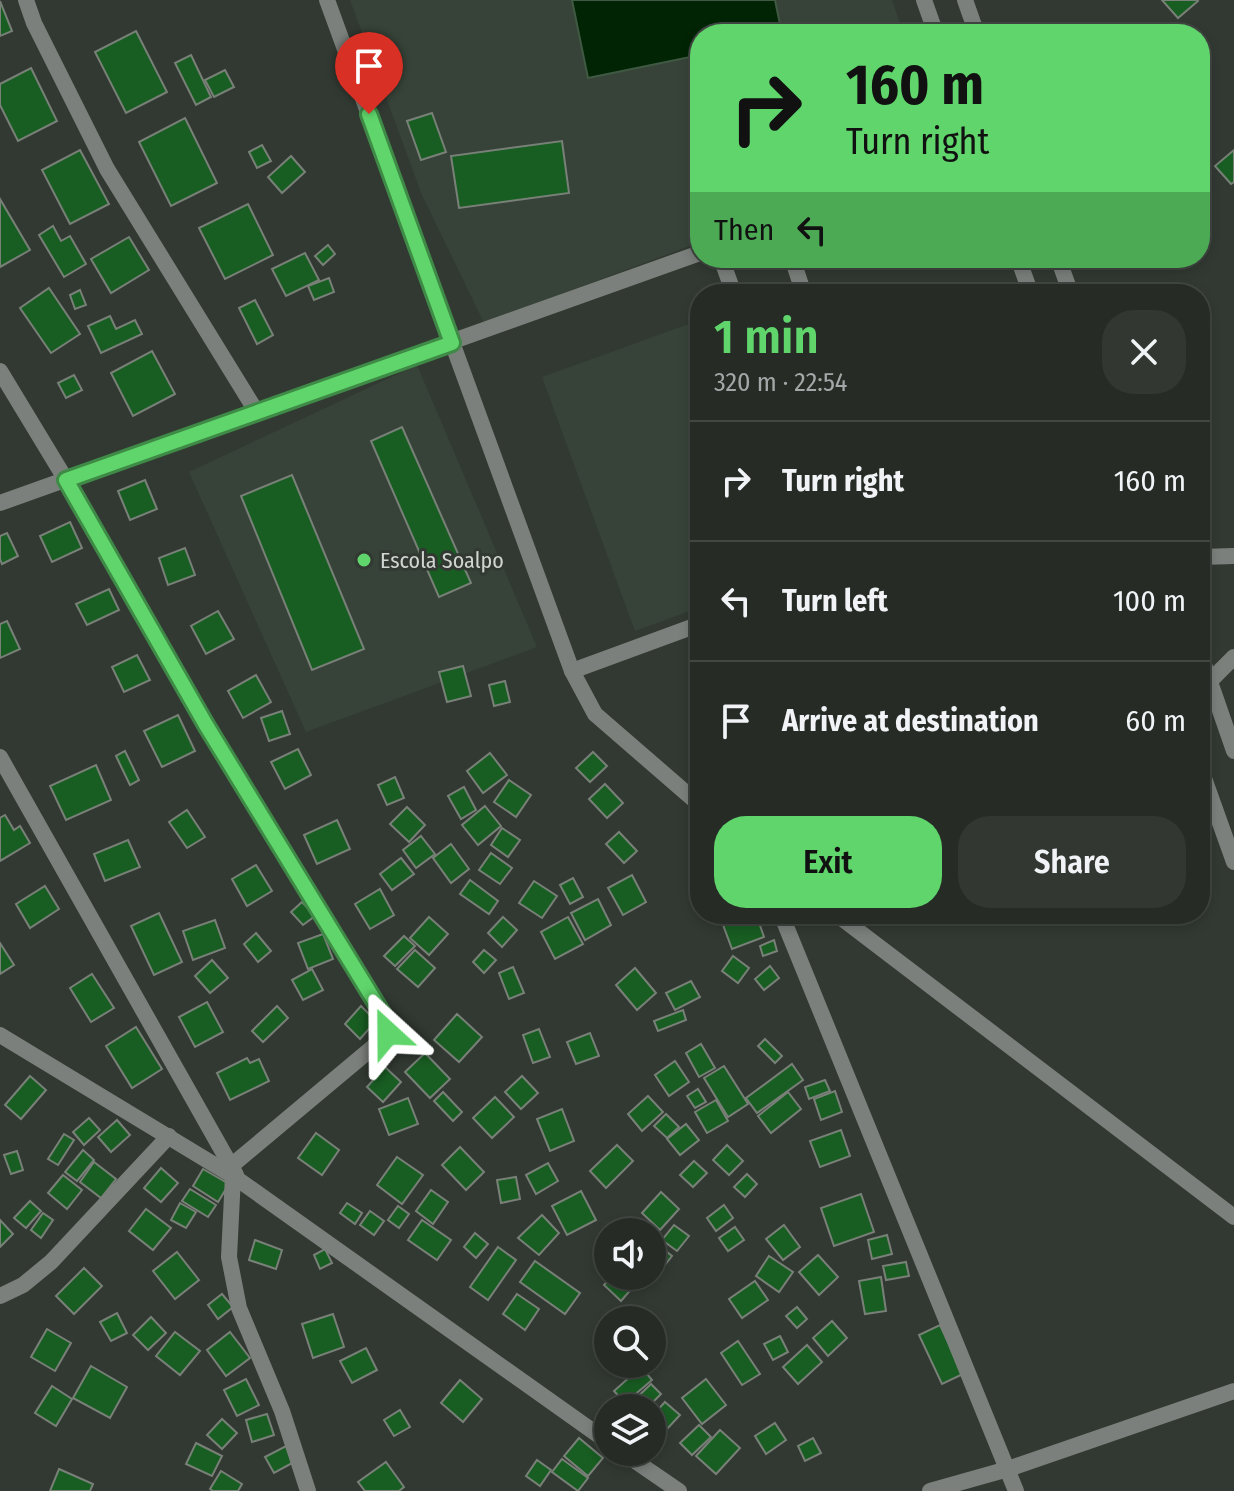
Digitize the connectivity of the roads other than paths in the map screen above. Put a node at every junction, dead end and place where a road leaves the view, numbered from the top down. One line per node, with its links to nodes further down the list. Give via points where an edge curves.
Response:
1 (26, 0): 10 (street, via 107,169)
2 (327, 0): 8 (street)
3 (924, 0): 5 (street)
4 (965, 0): 6 (street)
5 (932, 24)
6 (973, 24)
7 (690, 257): 8 (street)
8 (452, 343): 10 (street); 17 (street)
9 (0, 371): 11 (street)
10 (256, 411): 11 (street)
11 (66, 480): 12 (street); 28 (street, via 385,1018 388,1033)
12 (0, 503)
13 (1234, 556): 14 (street)
14 (1210, 557)
15 (690, 628): 17 (street)
16 (1234, 657): 18 (street)
17 (572, 671): 22 (street, via 595,714)
18 (1210, 681): 19 (street)
19 (1234, 751)
20 (0, 757): 28 (street)
21 (1210, 795): 23 (street)
22 (690, 796)
23 (1234, 862)
24 (785, 924): 34 (street)
25 (849, 924): 29 (street)
26 (0, 1035): 27 (street)
27 (169, 1136): 28 (street); 30 (street, via 51,1262)
28 (234, 1174): 32 (street); 35 (street, via 229,1257 239,1308)
29 (1234, 1217)
30 (0, 1296)
31 (1234, 1391): 34 (street)
32 (594, 1432)
33 (642, 1466): 36 (street)
34 (1008, 1469): 37 (street); 38 (street)
35 (308, 1491)
36 (679, 1491)
37 (930, 1491)
38 (1016, 1491)

